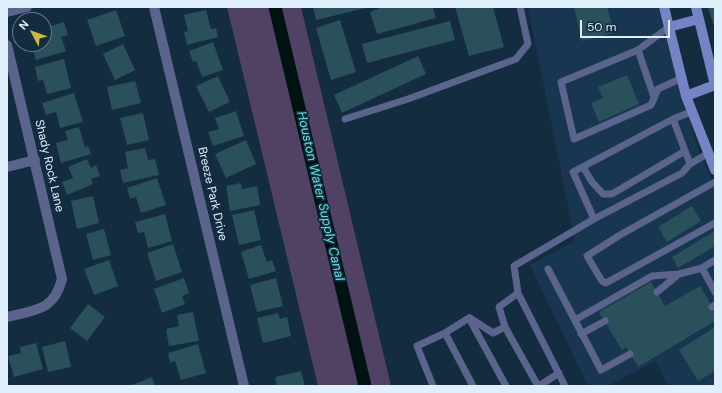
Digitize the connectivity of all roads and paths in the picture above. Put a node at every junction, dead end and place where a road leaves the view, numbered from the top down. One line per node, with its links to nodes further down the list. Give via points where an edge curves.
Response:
1 (27, 7): 6 (street)
2 (154, 7): 44 (street, Breeze Park Drive)
3 (520, 7): 16 (lane, via 528,44 516,59)
4 (664, 7): 8 (main road)
5 (696, 7): 7 (main road)
6 (7, 12)
7 (699, 19): 8 (main road); 12 (main road)
8 (669, 27): 10 (lane); 11 (main road)
9 (7, 45): 20 (street, Shady Rock Lane)
10 (638, 50): 14 (lane); 14 (lane, via 561,82 574,139 651,105)
11 (682, 78): 13 (main road); 14 (lane, via 658,89)
12 (715, 85): 13 (main road)
13 (686, 96): 15 (main road)
14 (654, 97)
15 (691, 112): 17 (lane); 19 (main road)
16 (345, 119)
17 (673, 119): 18 (lane); 23 (lane)
18 (685, 151): 21 (lane); 23 (lane, via 612,194 603,194 599,191)
19 (711, 153): 21 (lane); 24 (main road)
20 (35, 160): 22 (street); 35 (street, Shady Rock Lane, via 62,279 59,294 51,303 34,311)
21 (690, 164): 26 (lane, via 682,174)
22 (7, 167)
23 (583, 167): 26 (lane, via 573,172)
24 (715, 170)
25 (715, 182): 27 (lane, via 587,256 602,281 606,283)
26 (594, 219): 34 (lane, via 514,266)
27 (715, 224)
28 (715, 260): 29 (lane)
29 (702, 268): 31 (lane); 33 (lane)
30 (548, 269): 37 (lane)
31 (679, 274): 32 (lane); 37 (lane, via 652,276)
32 (657, 292)
33 (715, 292)
34 (518, 293): 39 (lane, via 499,307); 43 (lane)
35 (7, 317)
36 (470, 318): 39 (lane, via 493,333); 40 (lane); 47 (lane)
37 (575, 320): 41 (lane)
38 (605, 321): 41 (lane)
39 (505, 327): 48 (lane)
40 (445, 333): 45 (lane, via 417,346); 46 (lane)
41 (581, 334): 42 (lane, via 601,370)
42 (630, 354)
43 (559, 373): 48 (lane); 49 (lane)
44 (244, 386)
45 (433, 386)
46 (473, 386)
47 (506, 386)
48 (538, 386)
49 (566, 386)

